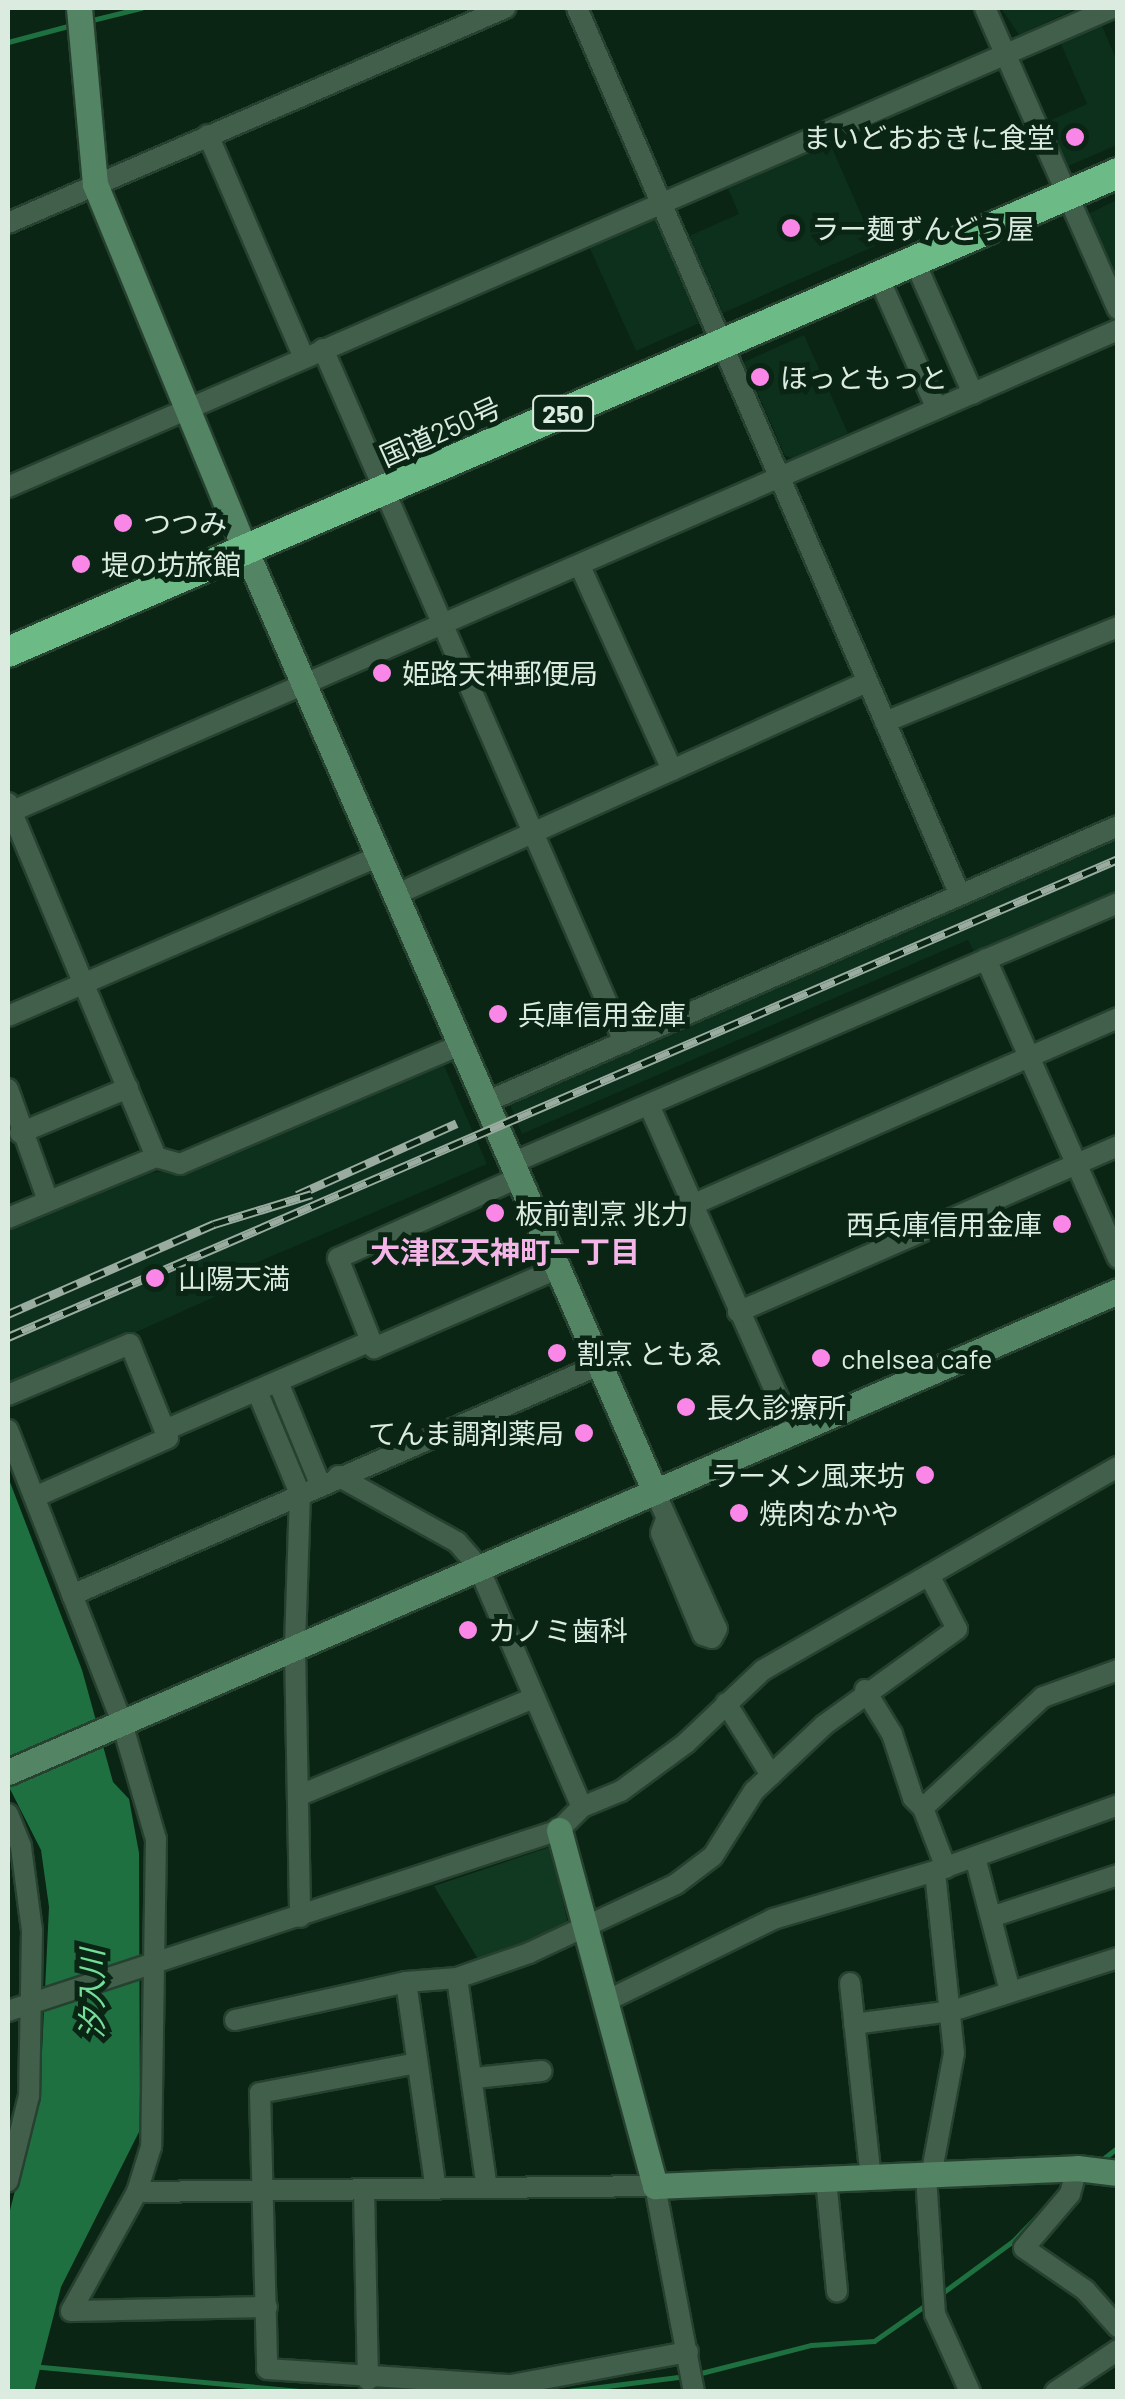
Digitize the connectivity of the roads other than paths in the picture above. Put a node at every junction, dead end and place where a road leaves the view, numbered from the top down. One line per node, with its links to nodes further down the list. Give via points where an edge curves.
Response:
1 (78, 8): 9 (street)
2 (505, 8): 7 (street)
3 (577, 8): 11 (street)
4 (985, 8): 6 (street)
5 (1112, 8): 6 (street)
6 (1005, 54): 10 (street); 11 (street)
7 (208, 135): 9 (street); 18 (street)
8 (1118, 173): 10 (highway, 国道250号 / 250)
9 (95, 184): 12 (street); 21 (street)
10 (1068, 194): 13 (highway, 国道250号 / 250); 15 (street)
11 (661, 202): 17 (street); 18 (street)
12 (8, 222)
13 (914, 260): 14 (highway, 国道250号 / 250); 19 (street)
14 (878, 276): 17 (highway, 国道250号 / 250); 20 (street)
15 (1118, 309)
16 (1118, 330): 19 (street)
17 (721, 343): 22 (street); 24 (highway, 国道250号 / 250)
18 (314, 354): 21 (street); 24 (street)
19 (973, 394): 20 (street)
20 (938, 409): 22 (street)
21 (188, 410): 23 (street); 25 (street)
22 (780, 479): 26 (street); 30 (street)
23 (8, 488)
24 (384, 491): 25 (highway, 国道250号 / 250); 27 (street)
25 (246, 549): 29 (highway, 国道250号 / 250); 31 (street)
26 (580, 566): 27 (street); 33 (street)
27 (442, 624): 31 (street); 36 (street)
28 (1117, 629): 32 (street)
29 (8, 652)
30 (867, 682): 32 (street); 33 (street)
31 (305, 686): 34 (street); 37 (street)
32 (885, 722): 39 (street)
33 (672, 770): 36 (street)
34 (9, 809): 42 (street)
35 (1118, 826): 39 (street)
36 (532, 833): 38 (street); 45 (street)
37 (378, 856): 38 (street); 42 (street)
38 (395, 895): 46 (street)
39 (960, 895): 45 (street)
40 (1118, 903): 41 (street)
41 (986, 959): 47 (street); 51 (street)
42 (83, 983): 43 (street); 48 (street)
43 (8, 1016)
44 (1118, 1018): 47 (street)
45 (624, 1042): 50 (street)
46 (460, 1046): 50 (street); 54 (street, via 180,1164)
47 (1028, 1056): 55 (street); 58 (street)
48 (128, 1088): 52 (street); 54 (street)
49 (8, 1089): 52 (street)
50 (486, 1102): 56 (street)
51 (649, 1105): 56 (street); 58 (street)
52 (20, 1133): 57 (street)
53 (1118, 1146): 55 (street)
54 (156, 1156): 57 (street)
55 (1077, 1164): 60 (street); 63 (street)
56 (515, 1171): 61 (street); 64 (street, via 338,1258)
57 (48, 1200): 59 (street)
58 (692, 1205): 63 (street)
59 (8, 1218)
60 (1118, 1258)
61 (559, 1268): 64 (street, via 374,1348); 65 (street)
62 (1118, 1291): 71 (street)
63 (738, 1312): 71 (street)
64 (370, 1341): 66 (street)
65 (598, 1364): 73 (street); 74 (street)
66 (278, 1382): 67 (street); 73 (street)
67 (256, 1392): 70 (street); 75 (street)
68 (8, 1395): 70 (street, via 130,1344)
69 (8, 1430): 76 (street)
70 (165, 1430): 76 (street, via 168,1438)
71 (793, 1431): 74 (street)
72 (1118, 1467): 79 (street)
73 (329, 1480): 75 (street); 78 (street, via 457,1542)
74 (655, 1492): 77 (street); 78 (street)
75 (300, 1494): 80 (street); 81 (street)
76 (35, 1497): 80 (street)
77 (665, 1522): 77 (street, via 660,1534 703,1635 712,1638 717,1629 676,1528)
78 (478, 1566): 81 (street); 84 (street)
79 (929, 1575): 83 (street, via 956,1629); 85 (street, via 763,1670)
80 (72, 1594): 86 (street)
81 (294, 1648): 86 (street); 89 (street)
82 (1118, 1670): 92 (street, via 1042,1697)
83 (865, 1690): 88 (street); 92 (street)
84 (533, 1698): 89 (street); 91 (street)
85 (726, 1703): 88 (street); 91 (street, via 621,1791)
86 (122, 1723): 87 (street); 102 (street, via 156,1839)
87 (8, 1772)
88 (771, 1775): 100 (street, via 736,1815 713,1856 676,1884)
89 (298, 1796): 98 (street)
90 (1118, 1806): 95 (street)
91 (582, 1807): 94 (street)
92 (923, 1808): 96 (street)
93 (8, 1814): 108 (street, via 21,1848 32,1931)
94 (560, 1830): 98 (street); 100 (street)
95 (975, 1858): 96 (street); 99 (street)
96 (940, 1870): 107 (street, via 774,1919); 109 (street)
97 (1118, 1875): 99 (street)
98 (300, 1917): 102 (street)
99 (991, 1917): 106 (street)
100 (588, 1926): 103 (street); 107 (street)
101 (1118, 1958): 106 (street)
102 (156, 1964): 108 (street); 128 (street, via 151,2147)
103 (456, 1978): 104 (street); 115 (street)
104 (406, 1982): 111 (street); 113 (street)
105 (850, 1983): 112 (street)
106 (1010, 1990): 109 (street)
107 (608, 2000): 123 (street)
108 (30, 2004): 110 (street); 116 (street, via 28,2096)
109 (952, 2010): 112 (street); 119 (street, via 954,2054)
110 (8, 2011)
111 (235, 2020)
112 (854, 2024): 121 (street)
113 (416, 2063): 125 (street); 127 (street, via 260,2094)
114 (542, 2071): 115 (street)
115 (476, 2078): 124 (street)
116 (13, 2140): 122 (street)
117 (1077, 2168): 118 (street); 119 (street); 131 (street, via 1070,2194 1024,2248 1084,2290)
118 (1118, 2173)
119 (929, 2176): 121 (street); 135 (street, via 935,2314)
120 (826, 2178): 121 (street); 123 (street); 129 (street)
121 (871, 2178)
122 (8, 2181)
123 (654, 2186): 124 (street); 133 (street)
124 (487, 2188): 125 (street)
125 (436, 2189): 126 (street)
126 (364, 2190): 127 (street); 134 (street)
127 (266, 2191): 128 (street); 130 (street)
128 (136, 2192): 130 (street, via 71,2310)
129 (837, 2291)
130 (267, 2306): 134 (street, via 267,2369)
131 (1118, 2327)
132 (1118, 2350): 136 (street)
133 (691, 2373): 134 (street, via 511,2384)
134 (368, 2380)
135 (970, 2392)
136 (1054, 2392)

